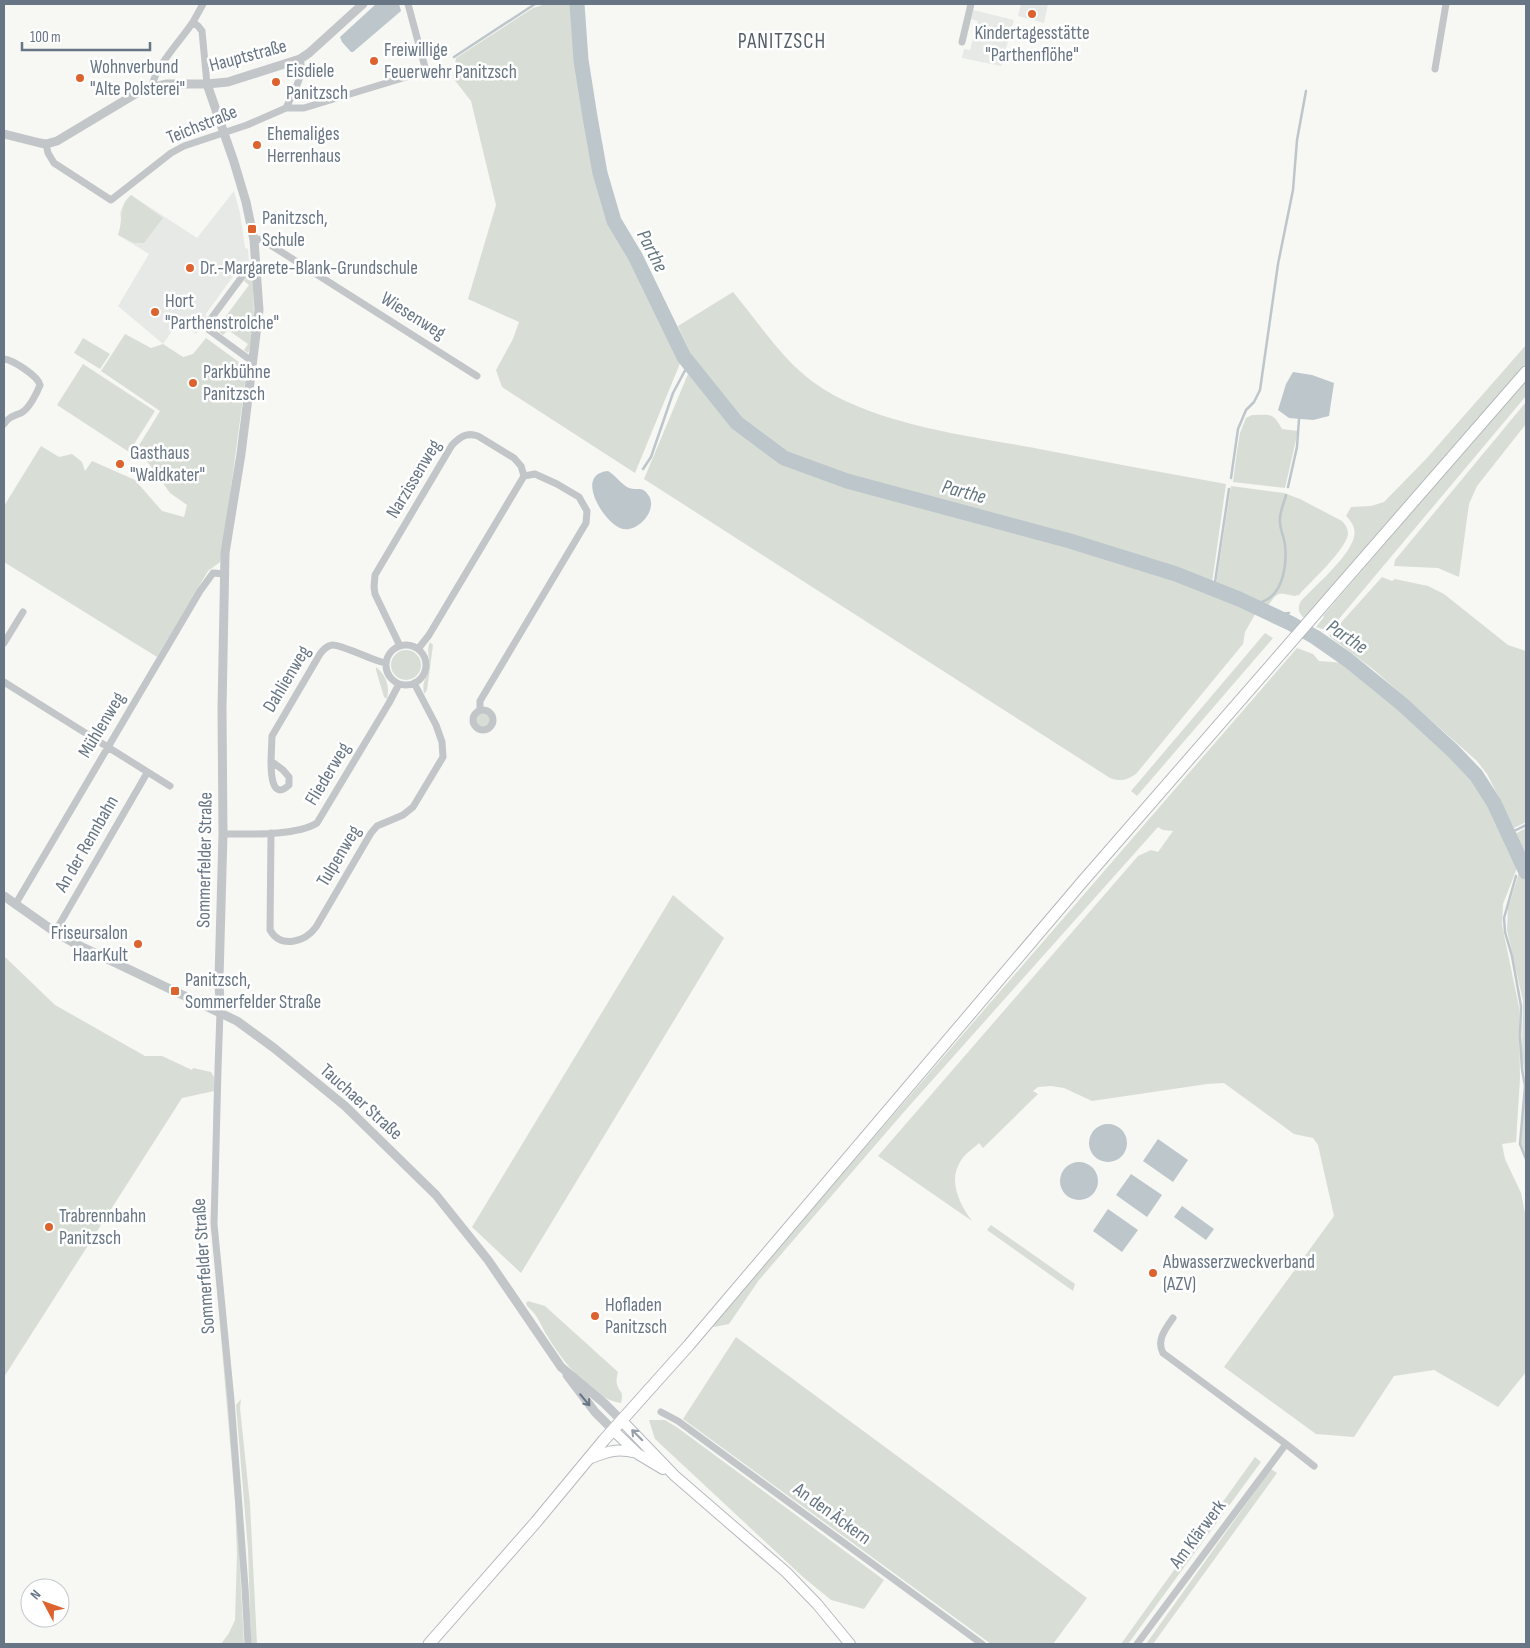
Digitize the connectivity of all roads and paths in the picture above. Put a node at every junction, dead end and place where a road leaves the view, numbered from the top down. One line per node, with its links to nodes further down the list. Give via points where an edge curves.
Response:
1 (203, 4): 6 (street)
2 (363, 4): 8 (street, Hauptstraße)
3 (408, 4): 12 (street, Teichstraße, via 426,71 304,108)
4 (971, 4): 7 (street)
5 (1446, 4): 9 (street)
6 (193, 22): 10 (street, via 202,31); 11 (street, via 158,71)
7 (962, 42)
8 (300, 58): 10 (street, Hauptstraße, via 228,82); 12 (street, via 300,76)
9 (1435, 69)
10 (207, 84): 11 (street, Hauptstraße); 13 (street, Sommerfelder Straße)
11 (152, 87): 15 (street, Hauptstraße, via 127,98 57,141)
12 (286, 108): 13 (street, Teichstraße)
13 (223, 133): 15 (street, Teichstraße, via 171,153 111,200 54,163); 16 (street, Sommerfelder Straße, via 243,189)
14 (4, 134): 15 (street)
15 (46, 144)
16 (254, 240): 17 (street, Sommerfelder Straße); 21 (street, Wiesenweg, via 261,239)
17 (256, 269): 19 (street, Sommerfelder Straße, via 258,310); 19 (street, via 247,270 207,324 209,330)
18 (4, 359): 22 (street, via 35,376 40,385 27,408 11,416)
19 (253, 362): 24 (street, Sommerfelder Straße)
20 (1526, 372): 47 (main road, via 1083,881)
21 (477, 376)
22 (4, 424)
23 (524, 476): 27 (street, Narzissenweg, via 514,458 478,436 462,436 452,445 374,581 375,594); 28 (street); 33 (street, via 535,474 579,497 587,511 586,523 480,701)
24 (224, 574): 34 (street, Mühlenweg, via 213,573 200,591); 39 (street, Sommerfelder Straße)
25 (23, 612): 26 (street)
26 (4, 643)
27 (400, 646): 28 (street); 29 (street, via 390,652)
28 (418, 649): 31 (street, via 425,659 426,668 421,679)
29 (386, 663): 32 (street, via 388,674); 35 (street, Dahlienweg, via 337,645 327,646 272,736)
30 (4, 682): 34 (street)
31 (414, 683): 32 (street); 38 (street, Tulpenweg, via 439,734 443,757 414,807 377,826 371,833 316,927 307,937 296,942 283,940 270,930)
32 (399, 684): 38 (street, Fliederweg, via 317,822 303,829)
33 (480, 710)
34 (108, 747): 36 (street); 41 (street, Mühlenweg)
35 (271, 761)
36 (147, 773): 37 (street); 42 (street, An der Rennbahn)
37 (170, 786)
38 (271, 833): 39 (street, Fliederweg)
39 (223, 834): 43 (street, Sommerfelder Straße)
40 (4, 896): 41 (street, Tauchaer Straße)
41 (16, 905): 42 (street, Tauchaer Straße)
42 (55, 932): 43 (street, Tauchaer Straße)
43 (220, 1012): 45 (street, Tauchaer Straße, via 256,1034 345,1106 436,1195 488,1260); 54 (street, Sommerfelder Straße, via 214,1224 231,1400)
44 (1173, 1318): 49 (street, via 1162,1336 1160,1348 1163,1353)
45 (561, 1367): 47 (street, Tauchaer Straße); 48 (street, one-way to 48, via 595,1412)
46 (661, 1412): 57 (street, An den Äckern, via 678,1421)
47 (622, 1421): 48 (main road); 53 (main road, one-way to 47)
48 (614, 1430): 50 (main road); 51 (main road)
49 (1286, 1444): 52 (street); 58 (street, Am Klärwerk)
50 (638, 1454): 51 (main road, via 611,1450); 53 (main road)
51 (591, 1458): 55 (main road)
52 (1314, 1466)
53 (675, 1476): 56 (main road, via 786,1572)
54 (248, 1644)
55 (429, 1644)
56 (850, 1644)
57 (982, 1644)
58 (1137, 1644)

